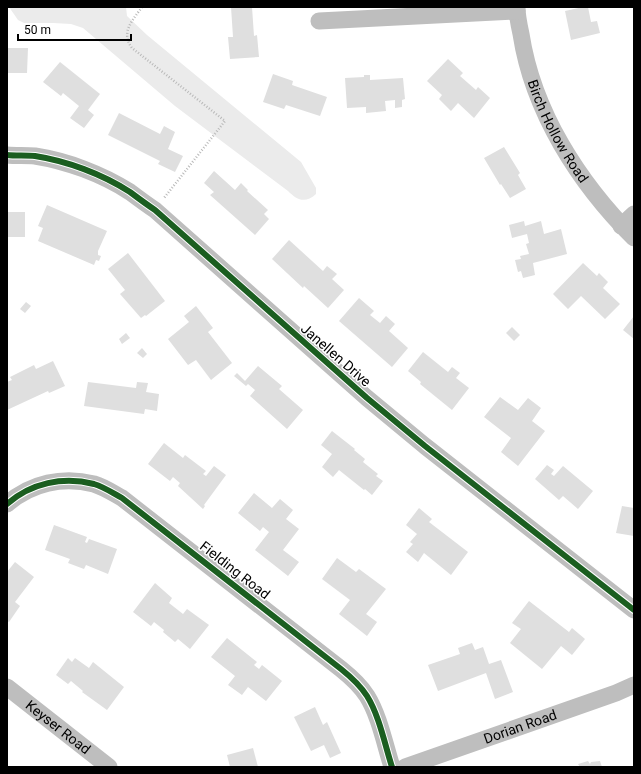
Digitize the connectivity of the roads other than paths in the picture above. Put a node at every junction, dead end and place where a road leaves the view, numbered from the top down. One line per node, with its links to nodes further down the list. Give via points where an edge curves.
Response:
1 (517, 9): 2 (street); 5 (street, Birch Hollow Road, via 528,70 544,113 584,178)
2 (319, 21)
3 (7, 155): 8 (street, Janellen Drive, via 34,156 86,171 130,192 155,210 366,398)
4 (634, 214): 5 (street)
5 (621, 226): 6 (street, Birch Hollow Road)
6 (634, 238)
7 (7, 504): 12 (street, Fielding Road, via 26,490 53,481 67,480 95,484 122,498 356,682 367,696 375,714)
8 (634, 610)
9 (634, 685): 13 (street, Dorian Road)
10 (7, 687): 11 (street, Keyser Road)
11 (109, 767)
12 (392, 767)
13 (405, 767)

